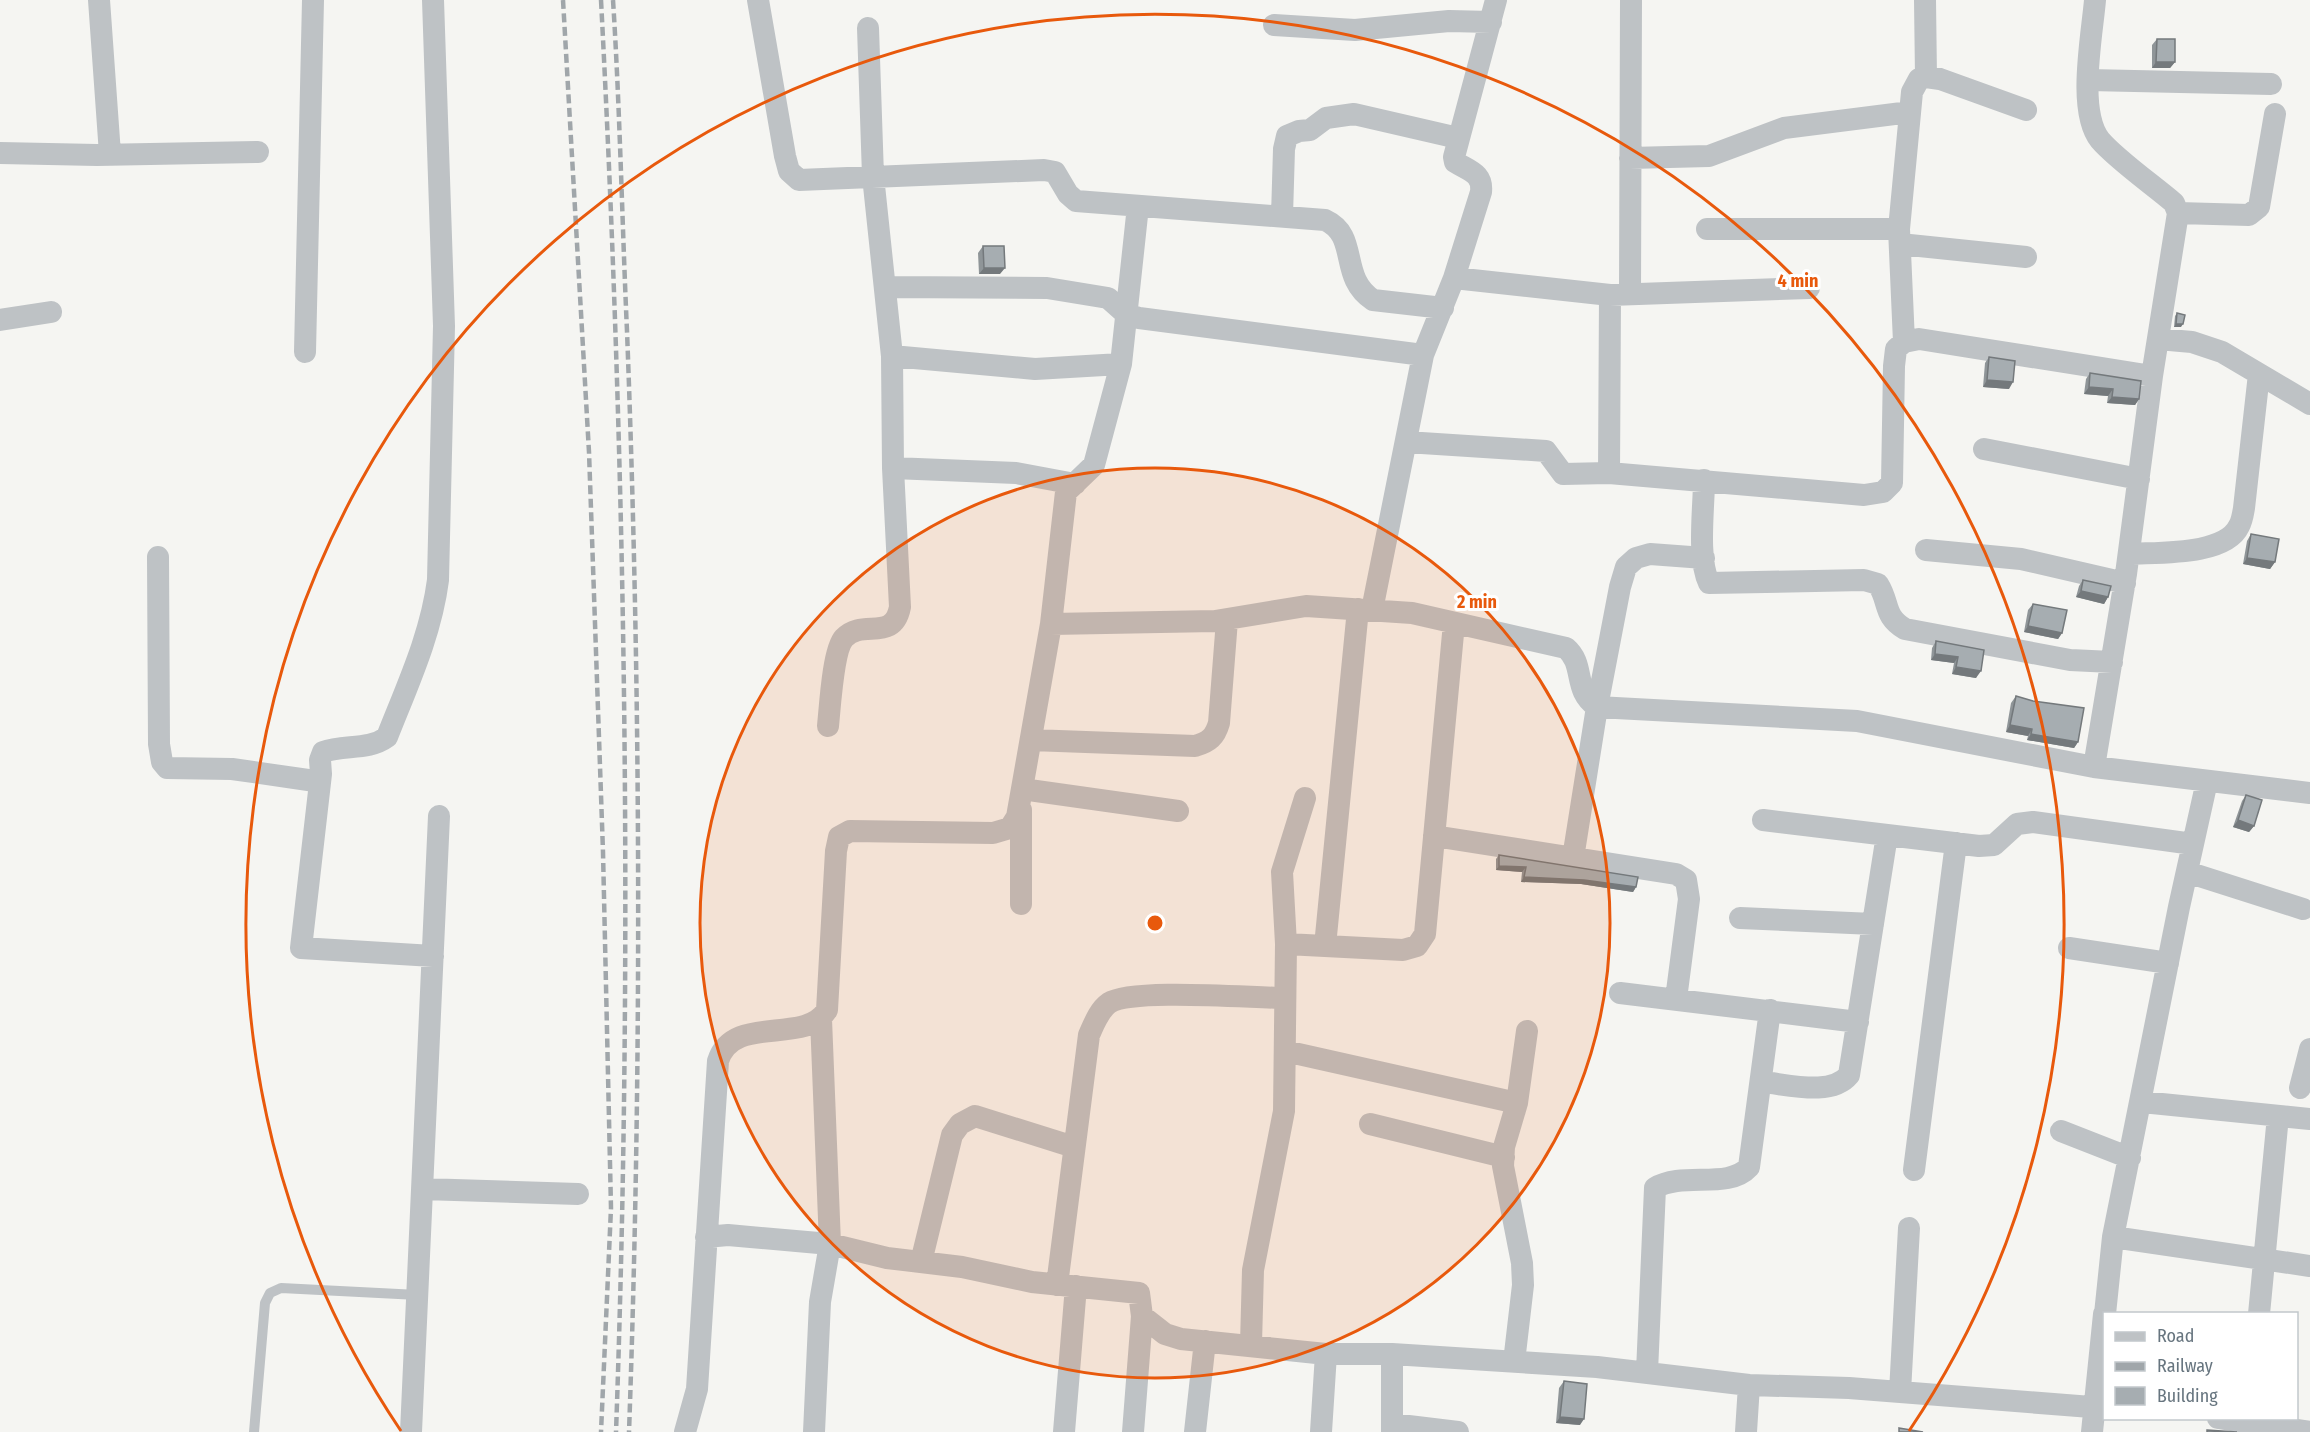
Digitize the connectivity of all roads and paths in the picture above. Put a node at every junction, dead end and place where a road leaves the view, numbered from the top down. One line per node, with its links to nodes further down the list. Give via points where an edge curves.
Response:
1 (99, 0): 21 (street)
2 (313, 0): 40 (street)
3 (432, 0): 68 (street, via 444,326 434,611 387,737 378,744 338,746 322,752)
4 (758, 0): 23 (street, via 789,171 799,180)
5 (1496, 0): 9 (street)
6 (1630, 0): 22 (street)
7 (1925, 0): 12 (street)
8 (2095, 0): 13 (street)
9 (1491, 22): 10 (street, via 1449,21 1355,30); 18 (street)
10 (1274, 25)
11 (868, 28): 23 (street)
12 (1926, 77): 15 (street); 16 (street, via 1919,79 1912,92)
13 (2089, 80): 14 (street); 25 (street, via 2087,102 2100,139 2174,202)
14 (2271, 84)
15 (2026, 110)
16 (1910, 112): 22 (street, via 1784,128 1709,156); 28 (street)
17 (2275, 114): 25 (street, via 2259,207 2249,215)
18 (1458, 138): 26 (street, via 1354,114 1326,118 1310,130 1287,136); 30 (street, via 1455,162 1479,176 1482,182)
19 (258, 152): 21 (street)
20 (0, 153): 21 (street)
21 (110, 154)
22 (1630, 158): 33 (street)
23 (873, 176): 24 (street, via 1044,170 1055,172 1076,201); 31 (street)
24 (1138, 206): 26 (street); 36 (street)
25 (2178, 213): 38 (street)
26 (1282, 216): 34 (street, via 1325,219 1337,225 1345,239 1357,286 1373,300)
27 (1707, 230): 28 (street)
28 (1899, 236): 29 (street); 39 (street)
29 (2026, 257)
30 (1454, 278): 33 (street); 34 (street)
31 (885, 287): 36 (street, via 1047,288 1108,298); 42 (street)
32 (1809, 288): 33 (street)
33 (1620, 295): 50 (street)
34 (1443, 308): 41 (street)
35 (51, 312): 37 (street)
36 (1126, 313): 41 (street, via 1139,318); 43 (street)
37 (0, 320)
38 (2158, 339): 44 (street, via 2208,346); 45 (street)
39 (1904, 342): 45 (street, via 1919,339); 52 (street, via 1896,349 1894,366 1892,483 1883,492 1864,495)
40 (305, 352)
41 (1423, 355): 47 (street)
42 (892, 356): 43 (street, via 1035,369); 49 (street)
43 (1121, 364): 53 (street, via 1094,465)
44 (2259, 374): 46 (street); 55 (street, via 2239,528 2207,548)
45 (2152, 376): 51 (street)
46 (2310, 404)
47 (1406, 442): 50 (street, via 1546,451 1563,474); 59 (street)
48 (1984, 449): 51 (street)
49 (893, 468): 53 (street, via 1016,473); 65 (street, via 898,618 891,626 854,631 843,638)
50 (1609, 473): 52 (street)
51 (2139, 479): 55 (street)
52 (1704, 480): 57 (street)
53 (1076, 484): 62 (street, via 1066,492 1064,503)
54 (1926, 550): 58 (street, via 2022,559)
55 (2129, 554): 58 (street)
56 (158, 557): 68 (street, via 162,762 175,769 232,769 315,781)
57 (1704, 558): 63 (street, via 1709,583 1864,580 1878,584 1893,622 1905,628 2070,660); 64 (street, via 1650,554 1636,558 1626,567)
58 (2125, 583): 63 (street)
59 (1365, 610): 60 (street, via 1306,606); 61 (street, via 1412,613); 87 (street)
60 (1227, 620): 62 (street); 66 (street, via 1219,723 1216,735 1207,743 1195,746)
61 (1454, 623): 64 (street, via 1566,648 1575,656 1583,694); 77 (street)
62 (1051, 624): 66 (street)
63 (2112, 662): 67 (street)
64 (1597, 707): 67 (street, via 1857,722); 80 (street)
65 (828, 726)
66 (1031, 740): 71 (street)
67 (2094, 767): 69 (street)
68 (321, 774): 89 (street, via 301,948)
69 (2207, 782): 70 (street); 79 (street)
70 (2310, 794)
71 (1022, 795): 73 (street); 82 (street); 95 (street, via 1010,828 993,832 864,830 839,837 830,995)
72 (1305, 798): 86 (street, via 1282,872)
73 (1178, 811)
74 (439, 816): 89 (street)
75 (1763, 820): 76 (street)
76 (1887, 835): 78 (street); 85 (street)
77 (1434, 836): 80 (street); 87 (street, via 1425,934 1417,946 1403,950)
78 (1956, 843): 79 (street, via 1994,844 2017,824 2033,822); 111 (street)
79 (2193, 844): 81 (street)
80 (1573, 858): 93 (street, via 1676,874 1686,880 1689,899)
81 (2187, 872): 83 (street); 90 (street)
82 (1022, 904)
83 (2303, 909)
84 (1740, 918): 85 (street)
85 (1873, 924): 96 (street)
86 (1286, 944): 87 (street); 92 (street)
87 (1325, 946)
88 (2069, 948): 90 (street)
89 (433, 956): 112 (street)
90 (2168, 963): 102 (street)
91 (1620, 993): 93 (street)
92 (1285, 998): 99 (street); 108 (street, via 1147,996 1124,997 1108,1004 1089,1035)
93 (1676, 999): 94 (street)
94 (1770, 1010): 96 (street); 100 (street)
95 (821, 1019): 115 (street, via 743,1036 729,1041 722,1050); 117 (street)
96 (1858, 1022): 100 (street, via 1849,1075 1842,1083 1828,1087)
97 (1527, 1031): 103 (street)
98 (2310, 1049): 101 (street)
99 (1285, 1051): 103 (street); 128 (street, via 1284,1111 1253,1270)
100 (1762, 1082): 132 (street, via 1749,1167 1742,1174 1678,1179 1655,1188)
101 (2300, 1088)
102 (2142, 1102): 104 (street); 110 (street)
103 (1517, 1103): 109 (street)
104 (2278, 1116): 105 (street); 118 (street)
105 (2310, 1119)
106 (1370, 1124): 109 (street)
107 (2061, 1131): 110 (street)
108 (1074, 1148): 119 (street, via 975,1116 960,1124 952,1135); 121 (street)
109 (1504, 1157): 131 (street, via 1523,1285)
110 (2130, 1158): 116 (street)
111 (1914, 1170)
112 (423, 1189): 113 (street); 122 (street)
113 (578, 1194)
114 (1910, 1228): 134 (street)
115 (705, 1237): 117 (street, via 728,1235); 142 (street, via 697,1389)
116 (2113, 1237): 118 (street); 123 (street)
117 (830, 1244): 119 (street); 143 (street, via 820,1302)
118 (2263, 1259): 120 (street); 124 (street)
119 (921, 1262): 121 (street)
120 (2310, 1266)
121 (1066, 1286): 125 (street, via 1139,1293); 144 (street)
122 (418, 1295): 140 (lane, via 292,1288 270,1293 265,1303); 141 (street)
123 (2104, 1312)
124 (2259, 1312)
125 (1142, 1316): 127 (street, via 1165,1334); 145 (street)
126 (2103, 1338): 135 (street)
127 (1205, 1341): 128 (street); 146 (street)
128 (1251, 1344): 129 (street)
129 (1326, 1354): 130 (street); 147 (street)
130 (1392, 1354): 131 (street); 138 (street)
131 (1514, 1362): 132 (street)
132 (1647, 1372): 133 (street)
133 (1749, 1385): 134 (street); 149 (street)
134 (1900, 1392): 135 (street)
135 (2100, 1408): 150 (street)
136 (2235, 1420): 137 (street)
137 (2252, 1421): 139 (street)
138 (1392, 1428): 148 (street)
139 (2301, 1431)
140 (254, 1432)
141 (411, 1432)
142 (685, 1432)
143 (814, 1432)
144 (1064, 1432)
145 (1133, 1432)
146 (1195, 1432)
147 (1321, 1432)
148 (1458, 1432)
149 (1746, 1432)
150 (2092, 1432)

